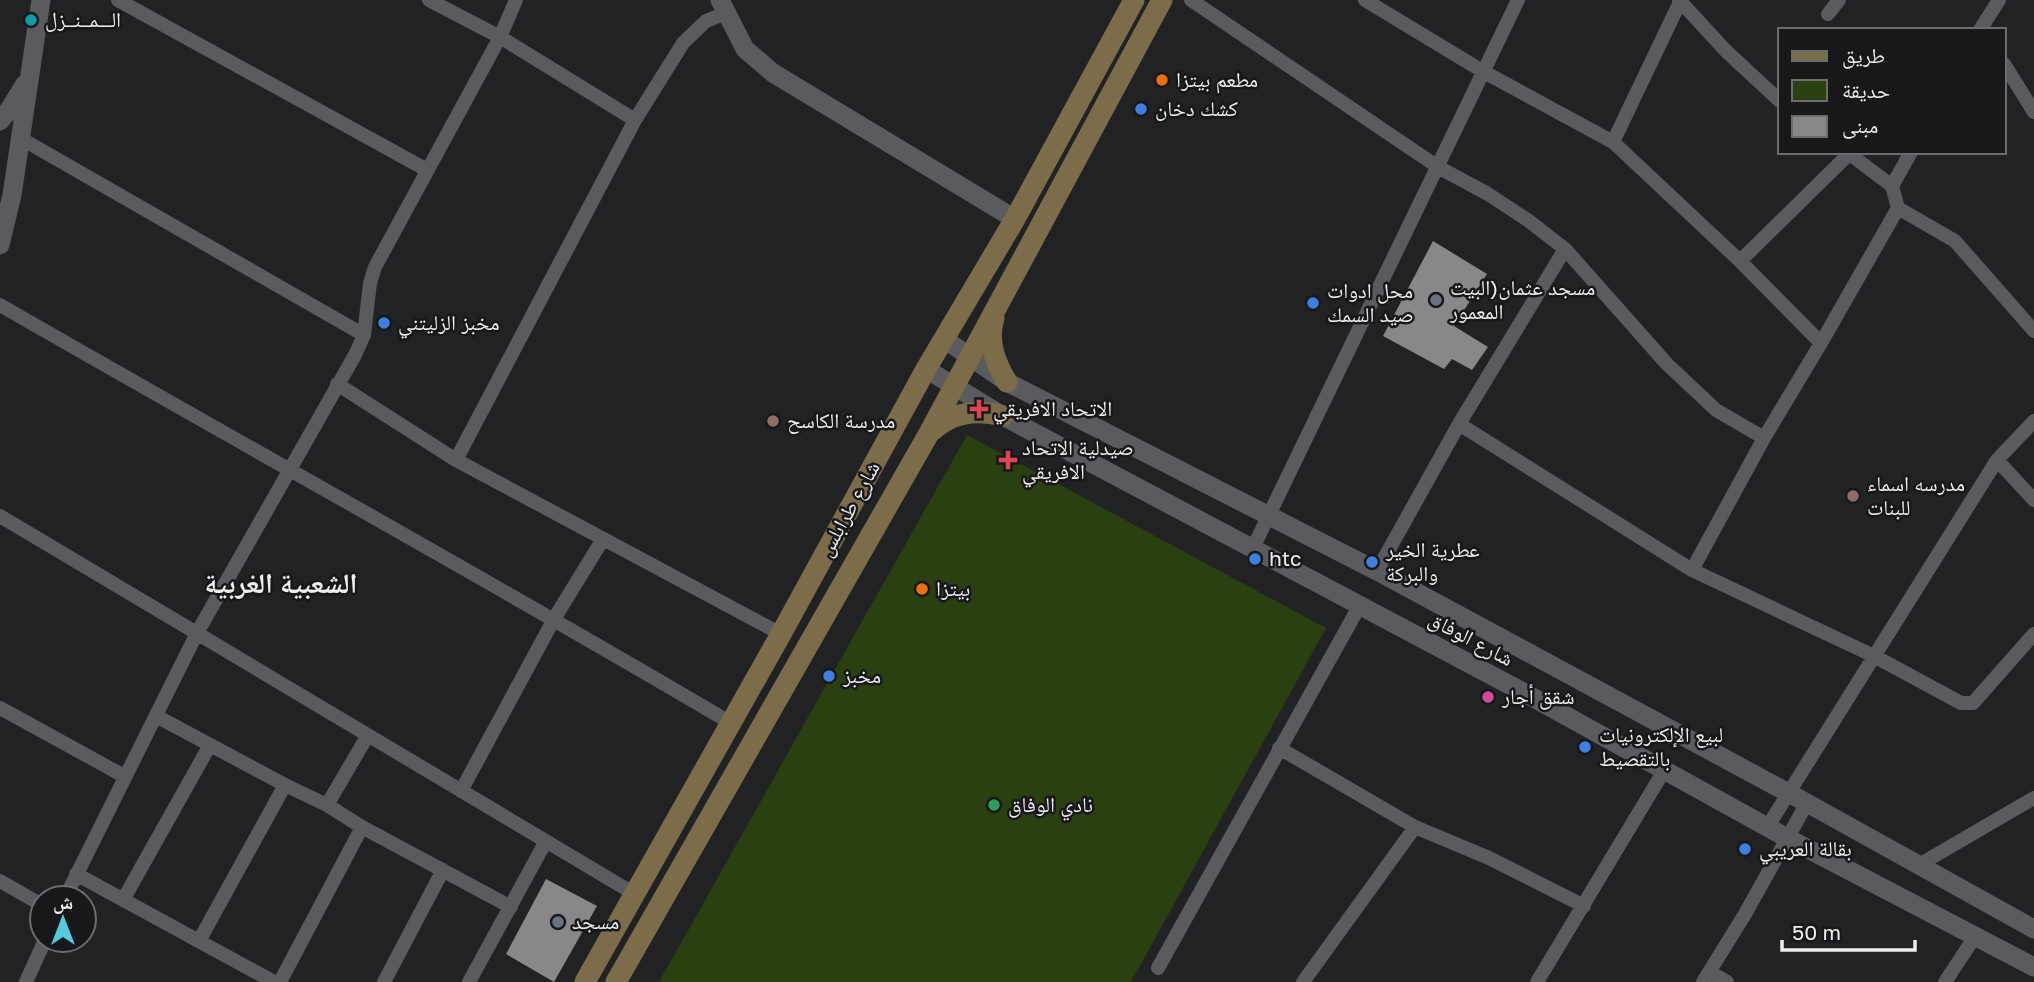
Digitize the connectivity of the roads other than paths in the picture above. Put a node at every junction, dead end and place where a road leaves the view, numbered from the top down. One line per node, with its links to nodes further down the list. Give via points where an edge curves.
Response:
1 (41, 0): 17 (street)
2 (118, 0): 31 (street)
3 (429, 0): 16 (street)
4 (516, 0): 16 (street)
5 (1134, 0): 35 (main road, شارع طرابلس)
6 (1162, 0): 40 (main road, شارع طرابلس)
7 (1191, 0): 30 (street)
8 (1364, 0): 19 (street)
9 (1518, 0): 19 (street)
10 (1839, 0): 14 (street)
11 (1999, 0): 15 (street)
12 (1680, 1): 20 (street); 25 (street)
13 (723, 6): 22 (street, via 682,43); 35 (street, via 745,49 773,73)
14 (1828, 14)
15 (1983, 28)
16 (499, 37): 22 (street); 31 (street)
17 (32, 63): 23 (street, via 19,96); 24 (street)
18 (2006, 67): 21 (street)
19 (1484, 72): 25 (street); 30 (street)
20 (1778, 99)
21 (2034, 112)
22 (635, 120): 55 (street)
23 (0, 121)
24 (20, 138): 29 (street); 42 (street)
25 (1613, 142): 38 (street)
26 (1847, 154): 38 (street)
27 (1849, 154): 32 (street)
28 (1910, 154): 32 (street)
29 (8, 160): 33 (street)
30 (1438, 167): 37 (street, via 1507,205); 59 (street)
31 (427, 170): 42 (street, via 374,267)
32 (1892, 186): 34 (street)
33 (6, 197): 36 (street)
34 (1898, 208): 41 (street, via 1955,242); 44 (street)
35 (1015, 219): 43 (main road, شارع طرابلس)
36 (0, 245)
37 (1565, 249): 52 (street); 54 (street, via 1667,364 1716,410)
38 (1740, 261): 44 (street)
39 (0, 305): 57 (street)
40 (997, 310): 45 (main road, شارع طرابلس); 47 (main road, via 992,347)
41 (2034, 331)
42 (364, 335): 48 (street)
43 (944, 339): 45 (street, شارع الوفاق); 46 (main road, شارع طرابلس)
44 (1821, 343): 54 (street)
45 (969, 356): 47 (street, شارع الوفاق); 49 (main road, شارع طرابلس)
46 (926, 369): 49 (street, شارع الوفاق); 68 (main road, شارع طرابلس)
47 (1007, 382): 59 (street, شارع الوفاق)
48 (337, 384): 55 (street); 57 (street)
49 (953, 386): 50 (street, شارع الوفاق); 53 (main road, شارع طرابلس)
50 (1003, 416): 53 (main road, via 962,414); 62 (street, شارع الوفاق)
51 (2034, 421): 56 (street)
52 (1459, 424): 63 (street); 64 (street)
53 (928, 435): 113 (main road, شارع طرابلس)
54 (1764, 438): 63 (street)
55 (456, 460): 61 (street)
56 (1997, 460): 58 (street); 70 (street)
57 (289, 471): 66 (street); 67 (street)
58 (2034, 500)
59 (1268, 515): 62 (street); 64 (street, شارع الوفاق)
60 (0, 516): 67 (street)
61 (603, 538): 66 (street); 68 (street)
62 (1252, 550): 65 (street, شارع الوفاق)
63 (1692, 570): 70 (street)
64 (1377, 571): 81 (street, شارع الوفاق)
65 (1360, 605): 76 (street); 77 (street, شارع الوفاق)
66 (554, 619): 73 (street); 80 (street)
67 (197, 633): 72 (street); 74 (street)
68 (781, 634): 73 (main road, شارع طرابلس)
69 (2034, 634): 70 (street, via 1967,704)
70 (1874, 656): 81 (street)
71 (0, 708): 78 (street)
72 (156, 716): 75 (street); 78 (street)
73 (731, 723): 95 (main road, شارع طرابلس)
74 (368, 735): 80 (street); 84 (street)
75 (210, 744): 79 (street); 97 (street)
76 (1279, 748): 87 (street); 105 (street)
77 (1665, 769): 85 (street, شارع الوفاق); 98 (street)
78 (124, 776): 92 (street)
79 (285, 785): 84 (street); 102 (street)
80 (461, 791): 89 (street)
81 (1788, 793): 83 (street, شارع الوفاق); 85 (street)
82 (2034, 798): 90 (street)
83 (1807, 803): 88 (street); 90 (street, شارع الوفاق)
84 (327, 805): 86 (street)
85 (1768, 826): 88 (street, شارع الوفاق)
86 (362, 827): 91 (street); 109 (street)
87 (1415, 827): 98 (street); 114 (street)
88 (1789, 839): 101 (street, شارع الوفاق); 106 (street)
89 (545, 841): 95 (street); 99 (street)
90 (1917, 866): 100 (street, شارع الوفاق)
91 (443, 870): 99 (street); 110 (street)
92 (76, 874): 94 (street); 97 (street)
93 (0, 881): 96 (street)
94 (71, 884)
95 (633, 893): 112 (main road, شارع طرابلس)
96 (28, 897)
97 (123, 900): 102 (street)
98 (1584, 906): 115 (street)
99 (511, 907): 111 (street)
100 (2034, 929)
101 (1976, 935): 104 (street, شارع الوفاق); 117 (street)
102 (199, 941): 108 (street)
103 (39, 954): 107 (street)
104 (2034, 967)
105 (1158, 968)
106 (1707, 977): 116 (street)
107 (26, 982)
108 (274, 982)
109 (280, 982)
110 (384, 982)
111 (469, 982)
112 (584, 982)
113 (616, 982)
114 (1303, 982)
115 (1537, 982)
116 (1727, 982)
117 (1945, 982)

